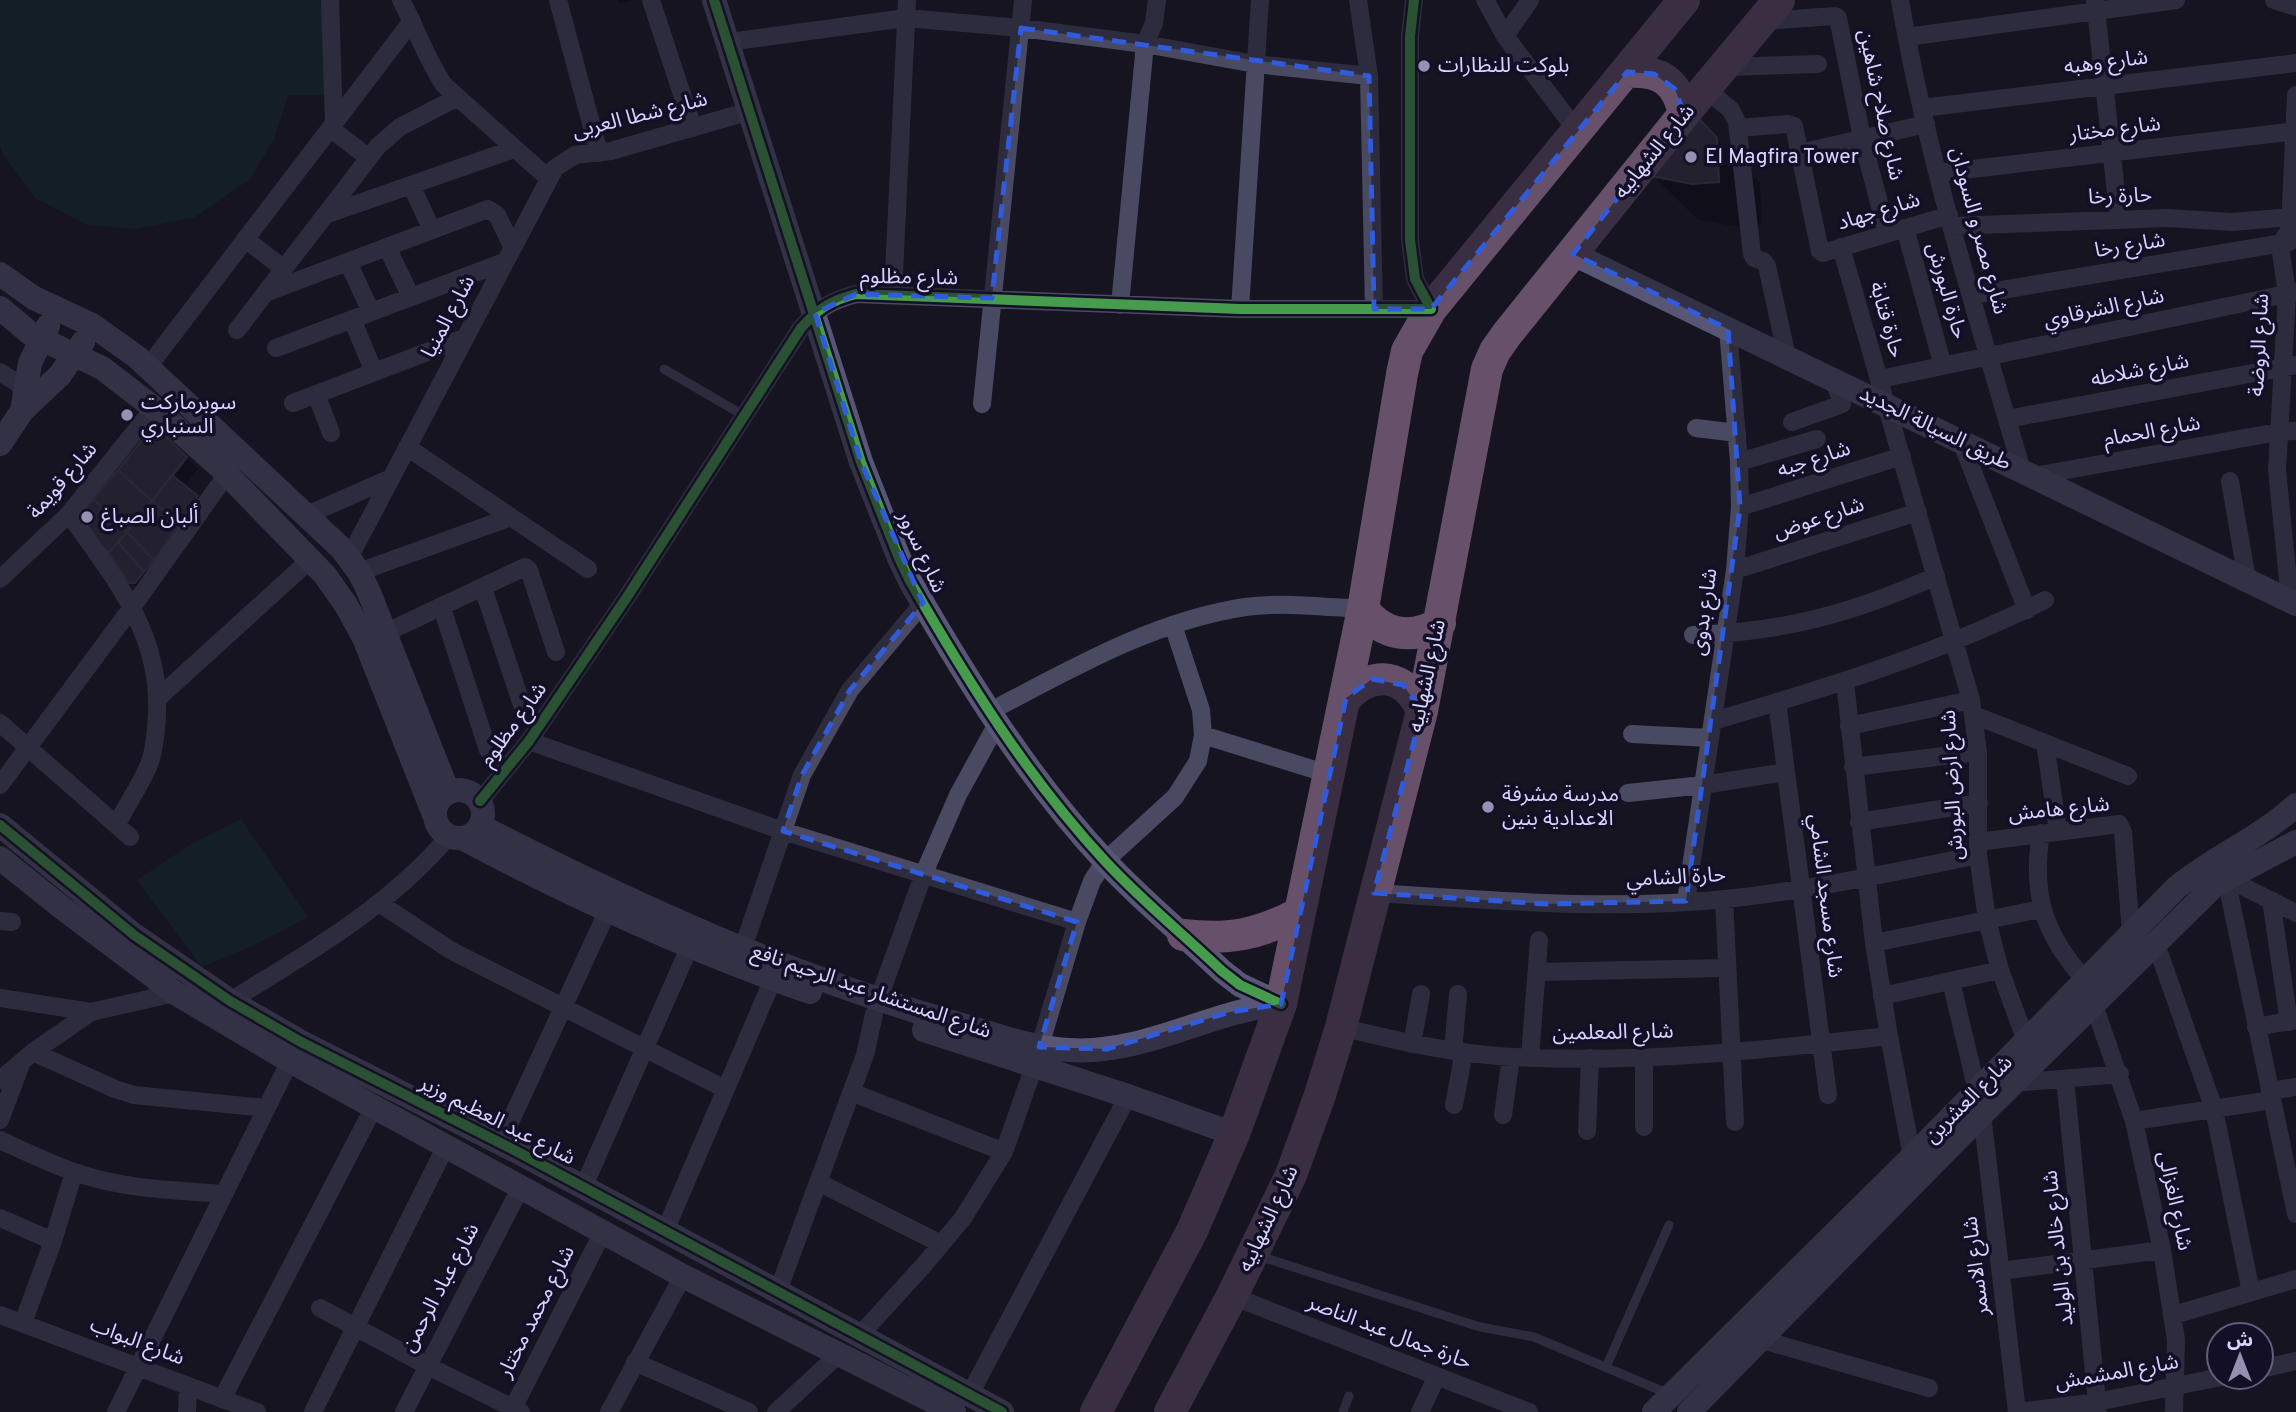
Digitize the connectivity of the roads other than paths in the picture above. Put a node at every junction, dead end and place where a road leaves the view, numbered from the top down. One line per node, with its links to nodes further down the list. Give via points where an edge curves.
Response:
1 (330, 0): 40 (street)
2 (401, 0): 22 (street)
3 (558, 0): 47 (street)
4 (651, 0): 41 (street)
5 (714, 0): 26 (street, شارع سرور)
6 (907, 0): 21 (street)
7 (1024, 0): 23 (street)
8 (1157, 0): 27 (street)
9 (1260, 0): 29 (street)
10 (1358, 0): 32 (street)
11 (1415, 0): 80 (street, via 1410,36 1410,240 1415,279)
12 (1485, 0): 24 (street)
13 (1531, 0): 24 (street)
14 (1684, 0): 31 (highway)
15 (1900, 0): 25 (street, شارع مصر و السودان)
16 (2176, 0): 18 (street)
17 (2274, 0): 19 (street)
18 (2096, 6): 25 (street); 34 (street)
19 (2296, 7)
20 (1771, 10): 33 (highway, شارع الشهابيه); 45 (street, شارع صلاح شاهين, via 1838,18)
21 (905, 18): 23 (street); 26 (street); 71 (street)
22 (412, 20): 36 (street, via 432,67); 40 (street)
23 (1021, 28): 27 (street); 74 (street)
24 (1506, 36): 43 (street)
25 (1907, 37): 39 (street, شارع مصر و السودان)
26 (729, 42): 37 (street, شارع سرور)
27 (1145, 44): 29 (street); 75 (street)
28 (2296, 63): 34 (street, شارع وهبه)
29 (1255, 64): 32 (street); 78 (street)
30 (1818, 64): 33 (street)
31 (1627, 72): 38 (highway, via 1666,80 1682,101); 43 (highway)
32 (1369, 76): 79 (street)
33 (1715, 78): 38 (highway, شارع الشهابيه); 42 (street)
34 (2104, 86): 39 (street, شارع وهبه); 49 (street)
35 (2296, 95): 44 (street, شارع الروضة)
36 (457, 98): 46 (street); 50 (street, via 400,127)
37 (750, 111): 41 (street, شارع شطا العربى); 82 (street, شارع سرور)
38 (1684, 114): 65 (highway, شارع الشهابيه)
39 (1924, 116): 45 (street, شارع وهبه); 51 (street, شارع مصر و السودان)
40 (332, 125): 50 (street); 60 (street)
41 (693, 128): 47 (street, شارع شطا العربى)
42 (1738, 128): 48 (street, via 1792,124); 92 (street, via 1752,254 1767,266)
43 (1577, 131): 80 (highway)
44 (2295, 132): 49 (street, شارع مختار); 55 (street, شارع الروضة)
45 (1862, 138): 48 (street, شارع وهبه); 59 (street, شارع صلاح شاهين)
46 (514, 149): 52 (street); 53 (street)
47 (599, 153): 52 (street, شارع شطا العربى, via 564,160)
48 (1800, 153): 63 (street, شارع جهاد, via 1823,253)
49 (2112, 153): 51 (street, شارع مختار); 57 (street)
50 (369, 158): 54 (street)
51 (1938, 173): 56 (street, شارع مصر و السودان)
52 (548, 178): 64 (street, شارع المنيا)
53 (411, 185): 54 (street); 58 (street)
54 (325, 215): 67 (street)
55 (2290, 217): 57 (street, حارة رخا, via 2232,222); 61 (street, شارع الروضة)
56 (1950, 220): 57 (street, حارة رخا); 59 (street, شارع جهاد); 72 (street, شارع مصر و السودان)
57 (2119, 220)
58 (432, 230): 62 (street); 64 (street, via 488,209 497,215)
59 (1896, 231): 63 (street, شارع جهاد); 93 (street, حارة البورش)
60 (245, 239): 67 (street); 95 (street)
61 (2288, 242): 70 (street, شارع الروضة); 72 (street, شارع رخا)
62 (387, 247): 66 (street); 73 (street)
63 (1841, 247): 99 (street, حارة قتابة)
64 (508, 254): 73 (street); 88 (street, شارع المنيا)
65 (1573, 254): 85 (street, طريق السيالة الجديد); 148 (highway, شارع الشهابيه, via 1507,334 1487,369)
66 (348, 262): 69 (street); 81 (street)
67 (284, 269): 69 (street)
68 (0, 274): 77 (street, via 34,298)
69 (265, 293): 86 (street)
70 (2291, 293): 91 (street, شارع الشرقاوي); 94 (street, شارع الروضة)
71 (893, 295): 74 (street, شارع مظلوم); 82 (street, شارع مظلوم, via 834,300)
72 (1972, 295): 91 (street, شارع مصر و السودان)
73 (411, 297): 81 (street)
74 (992, 298): 75 (street, شارع مظلوم); 104 (street)
75 (1120, 305): 78 (street, شارع مظلوم)
76 (0, 308): 87 (street)
77 (61, 309): 84 (street); 87 (street)
78 (1240, 309): 79 (street, شارع مظلوم)
79 (1374, 309): 80 (street, شارع مظلوم)
80 (1430, 309): 146 (highway, via 1407,351)
81 (371, 312): 83 (street)
82 (815, 313): 107 (street, شارع مظلوم); 143 (street, شارع سرور, via 861,462 899,558)
83 (352, 319): 89 (street); 98 (street)
84 (92, 325): 90 (street); 95 (street)
85 (1728, 329): 92 (street, طريق السيالة الجديد); 113 (street, شارع بدوى)
86 (237, 330)
87 (40, 338): 90 (street); 102 (street)
88 (464, 338): 98 (street); 117 (street, شارع المنيا)
89 (276, 348)
90 (75, 354): 102 (street, via 60,375); 106 (street, via 102,368)
91 (1989, 356): 93 (street, شارع الشرقاوي); 108 (street, شارع مصر و السودان)
92 (1787, 357): 100 (street, طريق السيالة الجديد)
93 (1943, 366): 99 (street, شارع الشرقاوي)
94 (2289, 366): 108 (street, شارع شلاطه); 111 (street, شارع الروضة)
95 (148, 367): 128 (street)
96 (664, 369): 107 (lane)
97 (0, 372): 102 (street)
98 (374, 372): 101 (street)
99 (1880, 379): 105 (street, حارة قتابة)
100 (1834, 380): 105 (street, طريق السيالة الجديد); 109 (street, via 1842,404)
101 (316, 394): 103 (street); 112 (street)
102 (23, 400): 116 (street)
103 (293, 403)
104 (982, 404)
105 (1887, 406): 115 (street, طريق السيالة الجديد); 118 (street, شارع ارض البورش)
106 (154, 408): 120 (street); 127 (street, شارع قويمة)
107 (743, 415): 168 (street, شارع مظلوم)
108 (2007, 419): 121 (street, شارع مصر و السودان)
109 (1792, 422)
110 (1696, 428): 113 (street)
111 (2287, 431): 121 (street, شارع الحمام); 124 (street, شارع الروضة)
112 (331, 433)
113 (1737, 433): 119 (street, شارع بدوى)
114 (1817, 439): 119 (street)
115 (1961, 441): 121 (street, طريق السيالة الجديد); 147 (street)
116 (0, 444)
117 (407, 447): 122 (street, شارع المنيا); 129 (street)
118 (1902, 456): 125 (street, شارع جبه); 126 (street, شارع ارض البورش)
119 (1739, 462): 125 (street, شارع بدوى)
120 (227, 474): 132 (street); 144 (street)
121 (2028, 474): 139 (street, طريق السيالة الجديد)
122 (391, 478): 128 (street); 133 (street, شارع المنيا)
123 (2230, 481): 139 (street)
124 (2287, 494): 131 (street, شارع الروضة)
125 (1740, 507): 135 (street, شارع بدوى)
126 (1918, 512): 135 (street, شارع عوض); 136 (street, شارع ارض البورش)
127 (69, 514): 137 (street, شارع قويمة); 144 (street)
128 (307, 515): 130 (street)
129 (511, 517): 133 (street); 134 (street)
130 (327, 533): 132 (street); 133 (street)
131 (2290, 551): 142 (street, شارع الروضة)
132 (310, 558): 138 (street); 157 (street)
133 (354, 565): 138 (street, via 337,567); 150 (street)
134 (588, 569)
135 (1735, 570): 151 (street, شارع بدوى)
136 (1937, 576): 151 (street, via 1838,614 1776,629); 153 (street, شارع ارض البورش)
137 (0, 579)
138 (327, 579): 187 (street, via 364,638)
139 (2247, 580): 142 (street, طريق السيالة الجديد)
140 (482, 588): 145 (street); 154 (street, via 527,568); 159 (street)
141 (2046, 600): 147 (street)
142 (2293, 602)
143 (923, 603): 162 (street, شارع سرور); 188 (street, via 850,690 802,775)
144 (133, 606): 157 (street, via 150,648); 170 (street)
145 (442, 608): 150 (street); 171 (street)
146 (1363, 609): 148 (highway, via 1378,625 1399,633 1421,633); 149 (street, via 1247,607); 156 (highway)
147 (2027, 610): 153 (street)
148 (1440, 623): 161 (highway, شارع الشهابيه)
149 (1173, 625): 162 (street, via 1112,648); 167 (street, via 1201,710)
150 (385, 633): 179 (street)
151 (1724, 634): 152 (street); 165 (street, شارع بدوى)
152 (1693, 635)
153 (1956, 642): 155 (street); 160 (street, شارع ارض البورش)
154 (556, 652)
155 (1845, 681): 158 (street); 164 (street)
156 (1346, 698): 161 (highway, via 1372,679 1388,679 1415,696); 175 (highway)
157 (157, 699): 185 (street, via 150,762)
158 (1777, 702): 165 (street); 174 (street, شارع مسجد الشامي)
159 (522, 705)
160 (1972, 707): 164 (street); 169 (street); 172 (street, شارع ارض البورش)
161 (1422, 711): 199 (highway, شارع الشهابيه)
162 (993, 718): 194 (street, شارع سرور, via 1034,777); 195 (street)
163 (0, 723): 170 (street)
164 (1849, 726): 173 (street)
165 (1711, 730): 166 (street); 178 (street, شارع بدوى)
166 (1632, 734)
167 (1203, 735): 175 (street); 194 (street, via 1198,761 1175,797)
168 (529, 741): 181 (street, شارع مظلوم); 188 (street)
169 (2045, 743): 176 (street); 189 (street)
170 (28, 748): 177 (street); 185 (street)
171 (488, 750)
172 (1978, 752): 173 (street); 182 (street, شارع ارض البورش)
173 (1853, 767): 184 (street)
174 (1786, 772): 178 (street); 198 (street, شارع مسجد الشامي)
175 (1328, 774): 206 (highway)
176 (2129, 776)
177 (0, 785)
178 (1703, 785): 180 (street); 202 (street, شارع بدوى)
179 (448, 792): 181 (street, via 466,790); 187 (street, via 438,803)
180 (1628, 793)
181 (480, 801): 187 (street, via 484,810)
182 (1979, 803): 184 (street); 192 (street, شارع ارض البورش)
183 (2296, 805): 210 (street, شارع العشرين, via 2193,874)
184 (1859, 822): 196 (street)
185 (117, 824): 190 (street)
186 (0, 825): 221 (street, شارع عبد العظيم وزير, via 124,927)
187 (457, 830): 203 (street); 205 (street, شارع المستشار عبد الرحيم نافع); 216 (street, شارع المستشار عبد الرحيم نافع)
188 (783, 831): 195 (street); 216 (street)
189 (2049, 832): 192 (street, شارع هامش); 204 (street, via 2037,858); 210 (street, شارع هامش, via 2113,823 2123,827)
190 (131, 837)
191 (2296, 842): 197 (street, شارع العشرين)
192 (1978, 848): 196 (street, حارة الشامي); 208 (street, شارع ارض البورش)
193 (0, 858): 221 (street, شارع عبد العظيم وزير, via 61,907)
194 (1105, 861): 209 (street); 211 (street, شارع سرور)
195 (924, 873): 209 (street); 231 (street)
196 (1866, 878): 198 (street, حارة الشامي); 213 (street)
197 (2226, 878): 201 (street); 214 (street, شارع العشرين); 237 (street)
198 (1801, 889): 200 (street, حارة الشامي); 241 (street, شارع مسجد الشامي)
199 (1374, 894): 202 (street, حارة الشامي, via 1546,904); 236 (highway, شارع الشهابيه)
200 (1724, 899): 202 (street, حارة الشامي); 217 (street)
201 (2271, 900): 207 (street); 234 (street)
202 (1686, 901)
203 (379, 903): 228 (street, via 302,957); 232 (street, via 452,951)
204 (2042, 909): 208 (street); 223 (street, via 2058,947)
205 (608, 910): 215 (street, شارع المستشار عبد الرحيم نافع); 232 (street)
206 (1299, 913): 211 (highway, via 1243,935 1207,938); 229 (highway)
207 (2296, 913)
208 (1987, 920): 213 (street); 218 (street, شارع ارض البورش)
209 (1077, 922): 245 (street)
210 (2131, 933): 223 (street, شارع العشرين)
211 (1183, 934): 229 (street, شارع سرور, via 1240,985)
212 (1539, 940): 219 (street)
213 (1874, 943): 226 (street)
214 (2156, 944): 230 (street, شارع العشرين); 266 (street)
215 (690, 946): 220 (street, شارع المستشار عبد الرحيم نافع); 242 (street)
216 (743, 948): 231 (street, شارع المستشار عبد الرحيم نافع)
217 (1727, 968): 219 (street); 244 (street)
218 (2000, 970): 222 (street); 239 (street, شارع ارض البورش)
219 (1537, 972): 248 (street)
220 (773, 979): 231 (street, شارع المستشار عبد الرحيم نافع); 257 (street)
221 (170, 980): 228 (street, شارع عبد العظيم وزير); 233 (street, via 133,1001)
222 (1951, 981): 226 (street); 262 (street, شارع الاسمر)
223 (2085, 981): 235 (street, شارع العشرين)
224 (1421, 994): 240 (street)
225 (1458, 994): 243 (street)
226 (1882, 996): 238 (street)
227 (0, 998): 233 (street)
228 (213, 999): 251 (street, شارع عبد العظيم وزير); 276 (street, شارع عبد العظيم وزير)
229 (1281, 1004): 245 (street, شارع المستشار عبد الرحيم نافع, via 1230,1013 1107,1049); 273 (highway)
230 (2094, 1005): 235 (street, شارع العشرين); 252 (street, شارع الغزالى)
231 (876, 1006): 245 (street, شارع المستشار عبد الرحيم نافع); 258 (street, via 866,1055)
232 (564, 1008): 242 (street); 276 (street)
233 (91, 1013): 246 (street)
234 (2292, 1021): 237 (street)
235 (2059, 1024): 239 (street, شارع العشرين); 255 (street, شارع العشرين)
236 (1340, 1027): 240 (street, شارع المعلمين); 294 (highway, شارع الشهابيه, via 1291,1175)
237 (2256, 1027): 260 (street)
238 (1889, 1036): 241 (street, شارع المعلمين); 278 (street)
239 (2026, 1041): 262 (street, شارع العشرين)
240 (1412, 1044): 243 (street, شارع المعلمين)
241 (1821, 1044): 244 (street, شارع المعلمين); 259 (street, شارع مسجد الشامي)
242 (644, 1048): 257 (street); 284 (street)
243 (1458, 1051): 247 (street, شارع المعلمين); 263 (street)
244 (1732, 1051): 250 (street, شارع المعلمين); 270 (street)
245 (1036, 1056): 261 (street, شارع المستشار عبد الرحيم نافع); 277 (street)
246 (27, 1057): 254 (street); 265 (street, via 115,1090); 268 (street)
247 (1511, 1057): 248 (street, شارع المعلمين); 267 (street)
248 (1530, 1058): 249 (street, شارع المعلمين)
249 (1590, 1058): 250 (street, شارع المعلمين); 272 (street)
250 (1644, 1058): 271 (street)
251 (290, 1061): 264 (street, شارع عبد العظيم وزير); 265 (street)
252 (2120, 1074): 253 (street); 269 (street, شارع الغزالى)
253 (2065, 1079): 255 (street); 295 (street, شارع خالد بن الوليد)
254 (0, 1080)
255 (2014, 1083): 262 (street, شارع العشرين)
256 (2296, 1087): 260 (street)
257 (725, 1089): 289 (street)
258 (851, 1092): 277 (street); 282 (street)
259 (1828, 1094)
260 (2271, 1095): 266 (street); 279 (street)
261 (1128, 1096): 273 (street, شارع المستشار عبد الرحيم نافع); 323 (street)
262 (1980, 1103): 278 (street, شارع العشرين); 296 (street, شارع الاسمر); 308 (street, شارع العشرين)
263 (1454, 1105)
264 (374, 1107): 275 (street, شارع عبد العظيم وزير); 322 (street)
265 (266, 1108): 285 (street)
266 (2214, 1109): 269 (street); 300 (street)
267 (1503, 1115)
268 (0, 1120)
269 (2134, 1121): 293 (street, شارع الغزالى)
270 (1735, 1122)
271 (1644, 1127)
272 (1587, 1131)
273 (1234, 1134): 337 (highway, via 1192,1231)
274 (0, 1140): 280 (street)
275 (446, 1146): 283 (street, شارع عبد العظيم وزير); 306 (street)
276 (508, 1148): 281 (street, شارع عبد العظيم وزير); 283 (street)
277 (1004, 1152): 292 (street)
278 (1912, 1157): 324 (street, شارع العشرين)
279 (2290, 1157): 286 (street)
280 (74, 1172): 285 (street, via 145,1188); 291 (street)
281 (557, 1174): 283 (street, via 544,1186); 284 (street, شارع عبد العظيم وزير)
282 (818, 1182): 292 (street); 299 (street)
283 (521, 1187): 290 (street, شارع عبد العظيم وزير); 312 (street, شارع عباد الرحمن)
284 (583, 1188): 289 (street, شارع عبد العظيم وزير)
285 (223, 1194): 313 (street)
286 (2296, 1214)
287 (0, 1218): 291 (street)
288 (1669, 1225): 315 (lane)
289 (665, 1231): 299 (street, شارع عبد العظيم وزير)
290 (603, 1232): 297 (street, شارع عبد العظيم وزير); 328 (street, شارع محمد مختار)
291 (53, 1241): 305 (street)
292 (941, 1244): 307 (street)
293 (2161, 1250): 295 (street); 303 (street, شارع الغزالى)
294 (1254, 1254): 301 (highway, شارع الشهابيه); 315 (lane, via 1480,1327 1534,1338)
295 (2083, 1260): 296 (street); 326 (street, شارع خالد بن الوليد)
296 (2001, 1271): 343 (street, شارع الاسمر)
297 (683, 1276): 309 (street, شارع عبد العظيم وزير); 311 (street)
298 (2296, 1279): 300 (street)
299 (778, 1291): 307 (street, شارع عبد العظيم وزير)
300 (2251, 1292): 303 (street)
301 (1232, 1296): 316 (street, حارة جمال عبد الناصر); 338 (highway, شارع الشهابيه)
302 (320, 1308): 306 (street)
303 (2174, 1315): 319 (street, شارع الغزالى)
304 (0, 1316): 305 (street, شارع البواب)
305 (23, 1323): 313 (street, شارع البواب)
306 (355, 1327): 312 (street); 331 (street)
307 (860, 1335): 323 (street, شارع عبد العظيم وزير)
308 (1759, 1339): 320 (street); 342 (street, شارع العشرين)
309 (839, 1354): 323 (street, شارع عبد العظيم وزير); 335 (street)
310 (2296, 1361): 314 (street)
311 (635, 1362): 333 (street); 334 (street)
312 (426, 1365): 328 (street); 332 (street, شارع عباد الرحمن)
313 (137, 1366): 318 (street, شارع البواب); 329 (street)
314 (2275, 1366)
315 (1606, 1367): 324 (lane)
316 (1437, 1376): 325 (street, حارة جمال عبد الناصر); 340 (street)
317 (2205, 1380): 319 (street, شارع المشمش)
318 (188, 1386): 322 (street, شارع البواب); 330 (street)
319 (2175, 1387): 326 (street, شارع المشمش); 344 (street, شارع الغزالى)
320 (1929, 1388)
321 (1349, 1396): 339 (lane)
322 (222, 1399): 327 (street, شارع البواب)
323 (962, 1403): 336 (street, شارع عبد العظيم وزير)
324 (1663, 1403)
325 (1483, 1404): 341 (street, حارة جمال عبد الناصر)
326 (2097, 1407): 343 (street, شارع المشمش)
327 (253, 1411)
328 (515, 1411)
329 (116, 1412)
330 (187, 1412)
331 (313, 1412)
332 (404, 1412)
333 (609, 1412)
334 (749, 1412)
335 (776, 1412)
336 (1002, 1412)
337 (1096, 1412)
338 (1170, 1412)
339 (1343, 1412)
340 (1420, 1412)
341 (1529, 1412)
342 (1689, 1412)
343 (2018, 1412)
344 (2174, 1412)

